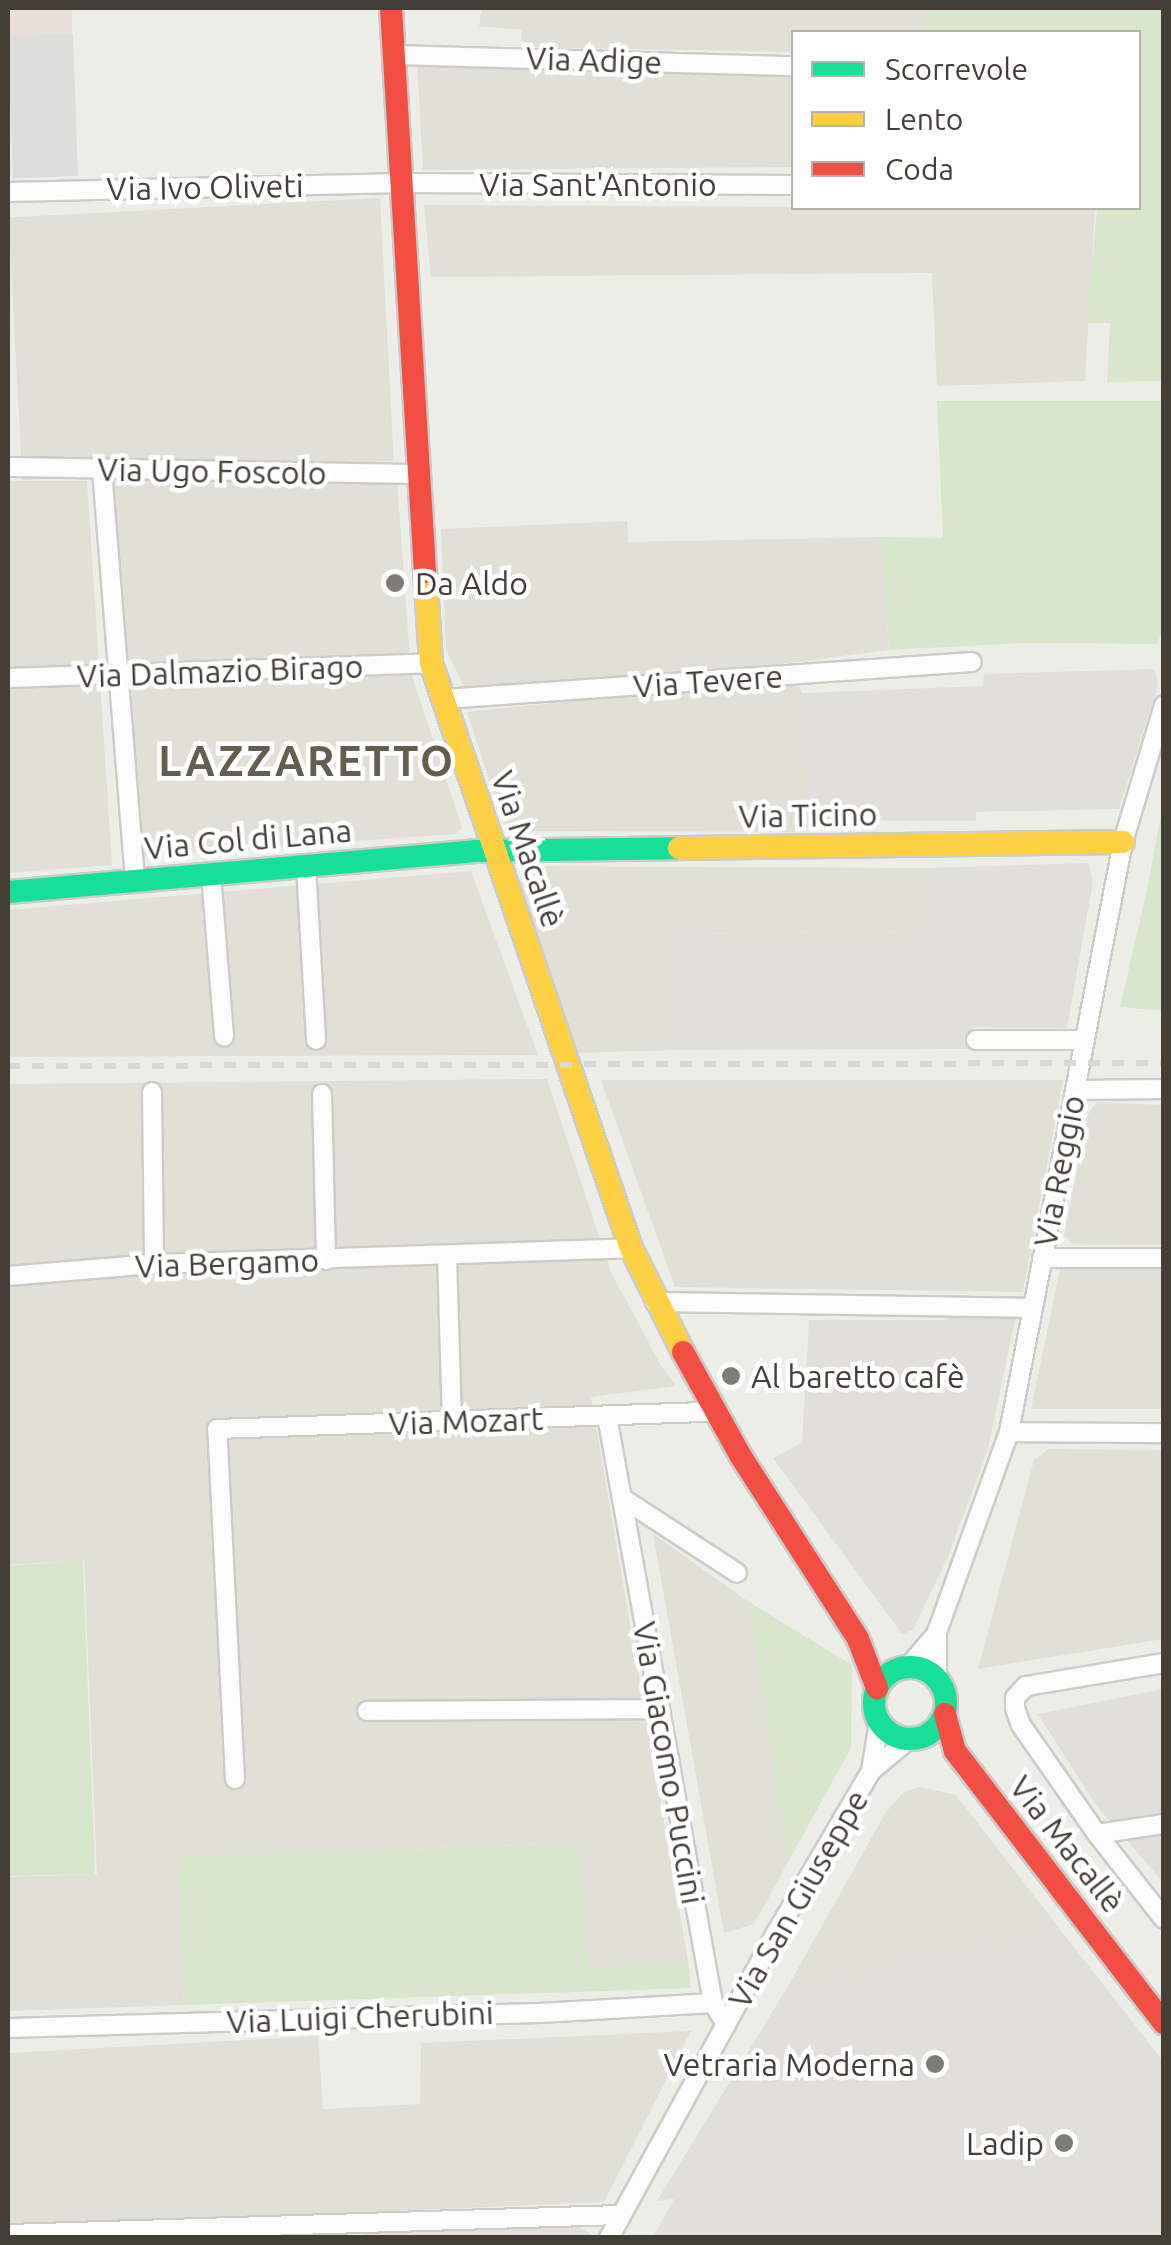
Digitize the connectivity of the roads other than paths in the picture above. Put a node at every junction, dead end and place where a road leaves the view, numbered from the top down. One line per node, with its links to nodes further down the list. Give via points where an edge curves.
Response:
1 (391, 8): 2 (street, Via Macallè)
2 (394, 54): 3 (street, Via Adige); 4 (street, Via Macallè)
3 (791, 66)
4 (403, 184): 5 (street, Via Sant'Antonio); 6 (street, Via Ivo Oliveti); 9 (street, Via Macallè)
5 (791, 185)
6 (8, 192)
7 (8, 466): 8 (street, Via Ugo Foscolo)
8 (102, 470): 9 (street, Via Ugo Foscolo); 12 (street)
9 (417, 474): 11 (street, Via Macallè)
10 (972, 662): 14 (street, Via Tevere)
11 (432, 663): 12 (street, Via Dalmazio Birago); 14 (street, Via Macallè)
12 (117, 675): 13 (street, Via Dalmazio Birago); 20 (street)
13 (8, 678)
14 (444, 700): 17 (street, Via Macallè)
15 (1164, 705): 16 (street, Via Reggio)
16 (1123, 842): 17 (street, Via Ticino); 25 (street, Via Reggio)
17 (495, 851): 18 (street, Via Col di Lana); 30 (street, Via Macallè)
18 (306, 866): 19 (street, Via Col di Lana); 23 (street)
19 (211, 874): 20 (street, Via Col di Lana); 22 (street)
20 (135, 882): 21 (street, Via Col di Lana)
21 (8, 892)
22 (224, 1036)
23 (316, 1040)
24 (976, 1040): 25 (street)
25 (1084, 1040): 27 (street, Via Reggio)
26 (1164, 1089): 27 (street)
27 (1075, 1090): 32 (street, Via Reggio)
28 (152, 1092): 35 (street)
29 (322, 1094): 34 (street)
30 (631, 1248): 31 (street, Via Bergamo); 37 (street, Via Macallè)
31 (447, 1255): 34 (street, Via Bergamo); 41 (street)
32 (1042, 1258): 33 (street); 38 (street, Via Reggio)
33 (1164, 1258)
34 (326, 1260): 35 (street, Via Bergamo)
35 (154, 1264): 36 (street, Via Bergamo)
36 (8, 1276)
37 (655, 1302): 38 (street); 39 (street, Via Macallè)
38 (1032, 1308): 42 (street, Via Reggio)
39 (715, 1412): 40 (street, Via Mozart); 47 (street, Via Macallè)
40 (607, 1416): 41 (street, Via Mozart); 44 (street, Via Giacomo Puccini)
41 (452, 1421): 59 (street, Via Mozart, via 217,1429)
42 (1009, 1432): 43 (street); 46 (street, Via Reggio)
43 (1164, 1432)
44 (622, 1498): 45 (street); 52 (street, Via Giacomo Puccini)
45 (737, 1573)
46 (937, 1632): 49 (street, Via Reggio); 50 (street, Via Reggio)
47 (858, 1639): 49 (street, Via Macallè); 51 (street, Via Macallè)
48 (1164, 1663): 61 (street, via 1026,1686 1016,1698 1016,1717)
49 (905, 1667): 50 (street); 51 (street)
50 (936, 1678): 54 (street)
51 (877, 1688): 55 (street)
52 (659, 1709): 53 (street); 63 (street, Via Giacomo Puccini)
53 (367, 1711)
54 (945, 1714): 56 (street, via 935,1730); 57 (street, Via Macallè)
55 (879, 1722): 56 (street, via 893,1735); 58 (street, Via San Giuseppe)
56 (913, 1739): 57 (street); 58 (street, Via San Giuseppe)
57 (954, 1751): 64 (street, Via Macallè)
58 (871, 1771): 65 (street, Via San Giuseppe)
59 (235, 1779)
60 (1164, 1824): 61 (street)
61 (1097, 1834): 62 (street)
62 (1164, 1919)
63 (712, 2004): 65 (street, Via Giacomo Puccini); 66 (street, Via Luigi Cherubini)
64 (1164, 2023)
65 (726, 2024): 67 (street, Via San Giuseppe)
66 (8, 2028)
67 (620, 2215): 68 (street); 69 (street, Via San Giuseppe)
68 (8, 2234)
69 (609, 2238)

